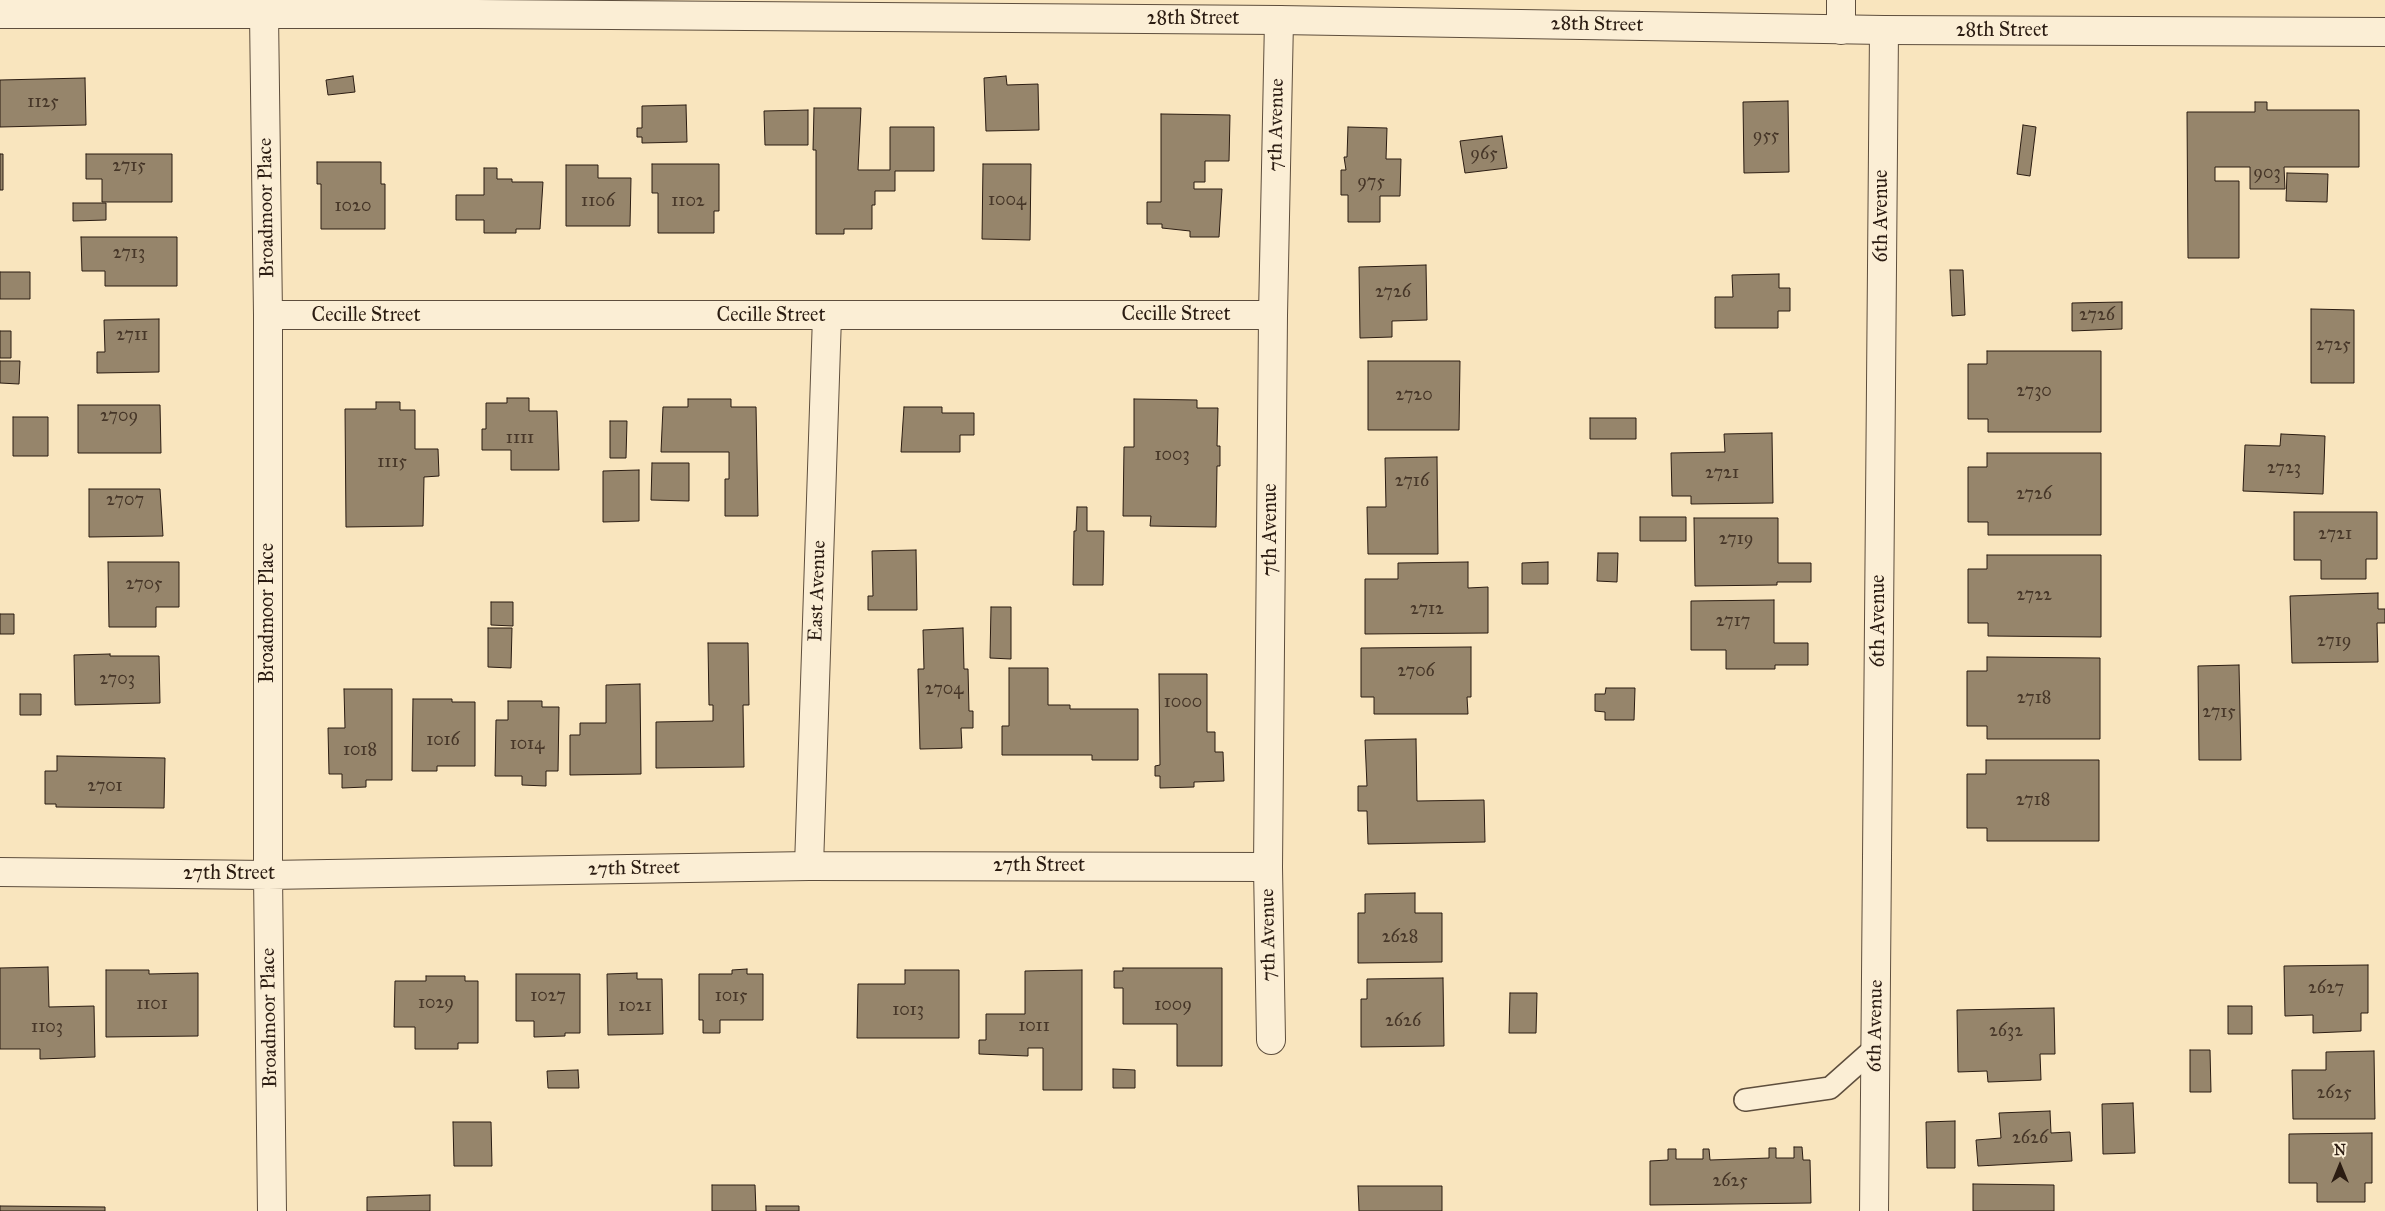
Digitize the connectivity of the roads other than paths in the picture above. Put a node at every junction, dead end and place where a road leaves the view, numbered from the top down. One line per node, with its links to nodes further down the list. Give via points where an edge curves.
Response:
1 (1841, 0): 7 (street)
2 (478, 7): 3 (street, 28th Street); 6 (street, 28th Street)
3 (584, 7): 4 (street, 28th Street)
4 (1279, 10): 7 (street, 28th Street); 10 (street, 7th Avenue)
5 (0, 14): 6 (street, 28th Street)
6 (264, 14): 11 (street, Broadmoor Place)
7 (1841, 30): 8 (street, 28th Street)
8 (1884, 30): 9 (street, 28th Street); 18 (street, 6th Avenue)
9 (2385, 32)
10 (1273, 315): 12 (street, Cecille Street); 14 (street, 7th Avenue)
11 (268, 316): 12 (street, Cecille Street); 16 (street, Broadmoor Place)
12 (827, 316): 13 (street, East Avenue)
13 (809, 866): 14 (street, 27th Street); 16 (street, 27th Street)
14 (1268, 867): 17 (street, 7th Avenue)
15 (0, 872): 16 (street, 27th Street)
16 (268, 875): 20 (street, Broadmoor Place)
17 (1271, 1040)
18 (1876, 1048): 19 (lane, via 1830,1088); 21 (street, 6th Avenue)
19 (1745, 1100)
20 (272, 1211)
21 (1874, 1211)

